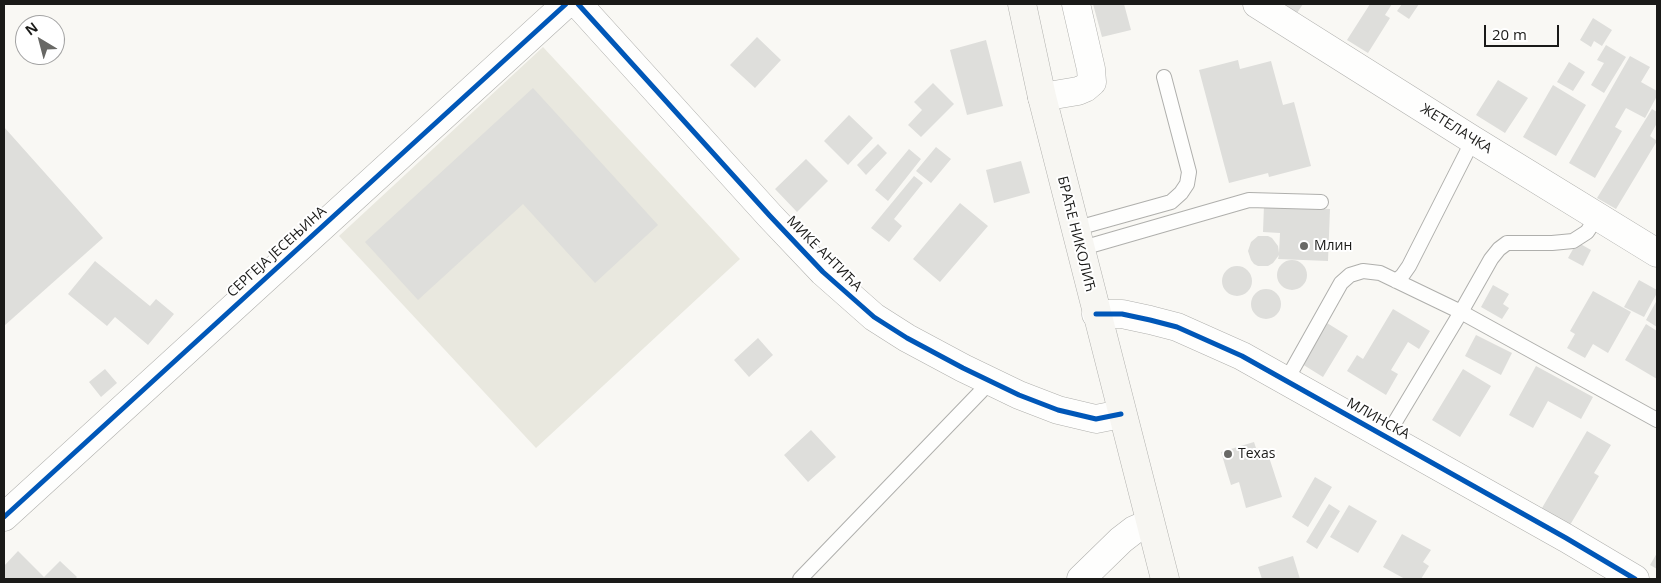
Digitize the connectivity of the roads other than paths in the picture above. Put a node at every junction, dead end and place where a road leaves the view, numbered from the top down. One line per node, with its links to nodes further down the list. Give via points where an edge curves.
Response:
1 (566, 4): 21 (street, СЕРГЕЈА ЈЕСЕЊИНА)
2 (578, 4): 16 (street, МИКЕ АНТИЋА, via 823,272 874,318)
3 (1022, 4): 7 (main road, БРАЋЕ НИКОЛИЋ)
4 (1076, 4): 7 (street, via 1092,82 1078,92)
5 (1257, 4): 8 (street, ЖЕТЕЛАЧКА)
6 (1164, 77): 11 (lane, via 1189,172 1187,184 1171,202)
7 (1042, 97): 11 (main road, БРАЋЕ НИКОЛИЋ)
8 (1473, 140): 10 (street, ЖЕТЕЛАЧКА); 13 (lane, via 1409,266)
9 (1321, 202): 11 (lane, via 1248,200)
10 (1596, 217): 12 (street, ЖЕТЕЛАЧКА); 14 (lane, via 1587,232 1573,241 1507,243 1491,259)
11 (1077, 239): 15 (main road, БРАЋЕ НИКОЛИЋ)
12 (1657, 253)
13 (1396, 281): 14 (lane); 17 (lane, via 1380,273 1363,271 1345,278)
14 (1461, 312): 19 (lane); 20 (lane)
15 (1096, 314): 17 (street, МЛИНСКА, via 1122,314 1177,327 1242,356); 18 (main road, БРАЋЕ НИКОЛИЋ)
16 (991, 381): 18 (street, МИКЕ АНТИЋА, via 1067,413 1096,419); 23 (lane)
17 (1286, 381): 20 (street, МЛИНСКА)
18 (1122, 414): 22 (main road, БРАЋЕ НИКОЛИЋ)
19 (1657, 420)
20 (1386, 437): 26 (street, МЛИНСКА)
21 (4, 517)
22 (1150, 523): 24 (street, via 1120,540); 25 (main road, БРАЋЕ НИКОЛИЋ)
23 (800, 579)
24 (1082, 579)
25 (1165, 579)
26 (1635, 579)

